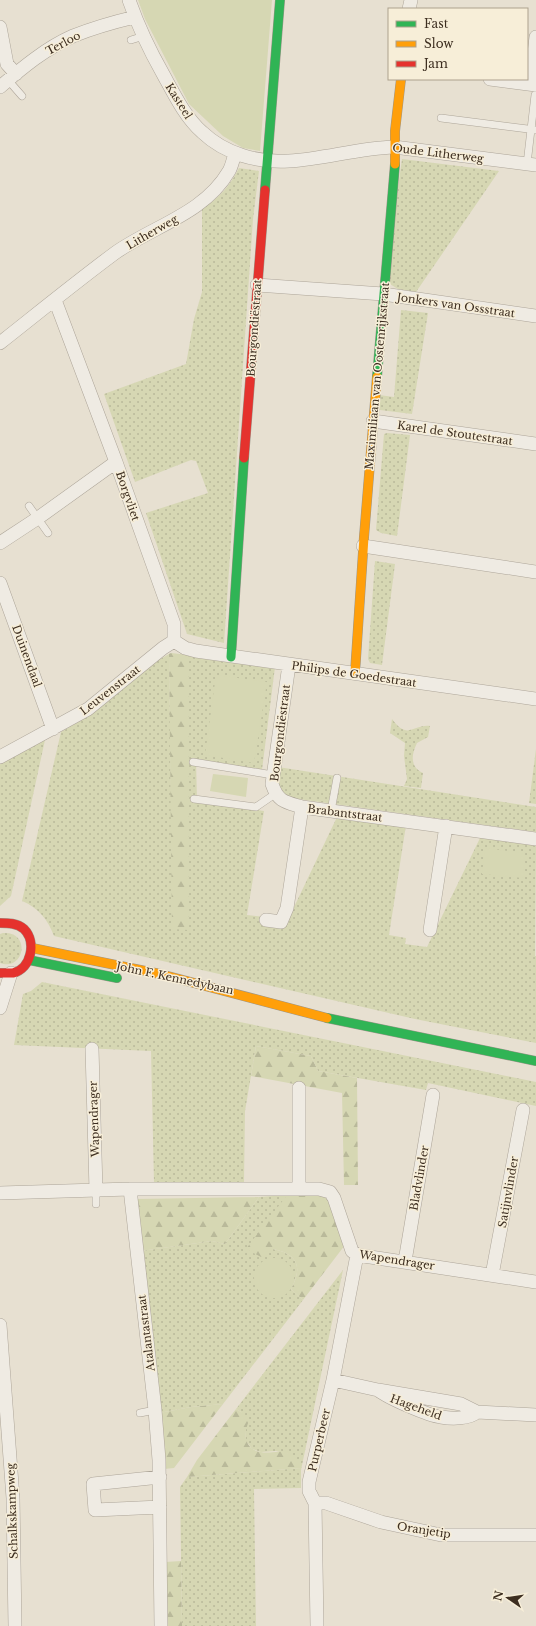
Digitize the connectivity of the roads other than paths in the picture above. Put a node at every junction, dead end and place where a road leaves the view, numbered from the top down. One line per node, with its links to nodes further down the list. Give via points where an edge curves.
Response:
1 (129, 0): 3 (street, Kasteel)
2 (280, 0): 17 (street, Bourgondiëstraat)
3 (135, 17): 5 (street, Kasteel); 8 (street, Terloo, via 95,27 72,37 49,49)
4 (0, 27): 8 (street)
5 (144, 36): 7 (lane); 16 (street, Kasteel, via 193,123 202,133)
6 (536, 37): 11 (street)
7 (132, 40)
8 (8, 80): 12 (lane)
9 (401, 80): 15 (street, Maximiliaan van Oostenrijkstraat)
10 (495, 80): 11 (street)
11 (534, 88): 14 (lane)
12 (22, 96)
13 (440, 118): 14 (lane)
14 (533, 130): 18 (lane)
15 (394, 147): 17 (street, Oude Litherweg, via 288,161); 18 (street, Oude Litherweg); 20 (street, Maximiliaan van Oostenrijkstraat)
16 (235, 154): 17 (street, Kasteel); 21 (street, Litherweg, via 230,170 220,185 206,198 190,210 116,252)
17 (269, 160): 19 (street, Bourgondiëstraat)
18 (531, 164)
19 (257, 285): 20 (street, Jonkers van Ossstraat); 35 (street, Bourgondiëstraat)
20 (383, 294): 22 (street, Jonkers van Ossstraat); 24 (street, Maximiliaan van Oostenrijkstraat)
21 (56, 300): 23 (street, Litherweg); 26 (street)
22 (536, 316)
23 (0, 343)
24 (373, 421): 25 (street, Karel de Stoutestraat); 31 (street, Maximiliaan van Oostenrijkstraat)
25 (536, 444)
26 (116, 462): 28 (street, Borgvliet); 34 (street, Borgvliet, via 174,624)
27 (29, 506): 28 (lane)
28 (38, 518): 29 (lane); 30 (street, Borgvliet)
29 (48, 533)
30 (0, 543)
31 (363, 546): 32 (street); 37 (street, Maximiliaan van Oostenrijkstraat)
32 (536, 572)
33 (0, 583): 39 (street, Duinendaal)
34 (174, 641): 35 (street, Philips de Goedestraat, via 196,651); 39 (street, Leuvenstraat, via 88,709)
35 (231, 656): 36 (street, Philips de Goedestraat)
36 (289, 665): 37 (street, Philips de Goedestraat); 42 (street, Bourgondiëstraat)
37 (355, 673): 38 (street, Philips de Goedestraat)
38 (536, 699)
39 (53, 729): 40 (street, Leuvenstraat)
40 (0, 757)
41 (193, 762): 42 (lane)
42 (273, 775): 44 (street, Bourgondiëstraat)
43 (337, 778): 47 (lane)
44 (275, 794): 45 (lane, via 256,806); 46 (street, Bourgondiëstraat, via 282,802)
45 (194, 799)
46 (302, 807): 47 (street, Brabantstraat); 50 (street, Brabantstraat, via 286,908 281,922)
47 (331, 811): 48 (street, Brabantstraat)
48 (446, 826): 49 (street, Brabantstraat); 52 (street)
49 (536, 839)
50 (266, 920)
51 (0, 923): 53 (street, via 14,923 23,928 29,935)
52 (430, 930)
53 (32, 948): 54 (street); 59 (street, John F. Kennedybaan, via 52,950 160,974)
54 (29, 960): 55 (street, via 18,971); 56 (street, John F. Kennedybaan)
55 (5, 973): 58 (street)
56 (125, 980)
57 (216, 998): 59 (street, John F. Kennedybaan)
58 (0, 1008)
59 (317, 1016): 61 (street, John F. Kennedybaan)
60 (92, 1049): 67 (street, Wapendrager)
61 (536, 1061)
62 (299, 1088): 66 (street)
63 (433, 1095): 71 (street, Bladvlinder)
64 (523, 1110): 72 (street, Satijnvlinder)
65 (130, 1189): 66 (street, Wapendrager); 67 (street, Wapendrager); 76 (street, Atalantastraat)
66 (299, 1189): 70 (street, Wapendrager, via 330,1192 352,1251)
67 (96, 1190): 68 (street, Wapendrager); 69 (lane)
68 (0, 1193)
69 (96, 1204)
70 (357, 1255): 71 (street, Wapendrager); 75 (street, Purperbeer)
71 (405, 1262): 72 (street, Wapendrager)
72 (492, 1275): 73 (street, Wapendrager)
73 (536, 1282)
74 (0, 1325): 83 (street, Schalkskampweg, via 13,1498)
75 (333, 1380): 78 (street, Hageheld, via 378,1390 387,1397 440,1417 472,1417 477,1412); 80 (street, Purperbeer, via 309,1482 309,1491)
76 (155, 1410): 77 (lane); 79 (street, Atalantastraat)
77 (140, 1413)
78 (536, 1415)
79 (160, 1477): 81 (street, Atalantastraat); 81 (street, via 93,1484 95,1510)
80 (315, 1504): 82 (street, Oranjetip, via 326,1503 381,1522 441,1535); 85 (street, Purperbeer)
81 (160, 1507): 84 (street, Atalantastraat)
82 (536, 1535)
83 (15, 1626)
84 (161, 1626)
85 (317, 1626)

